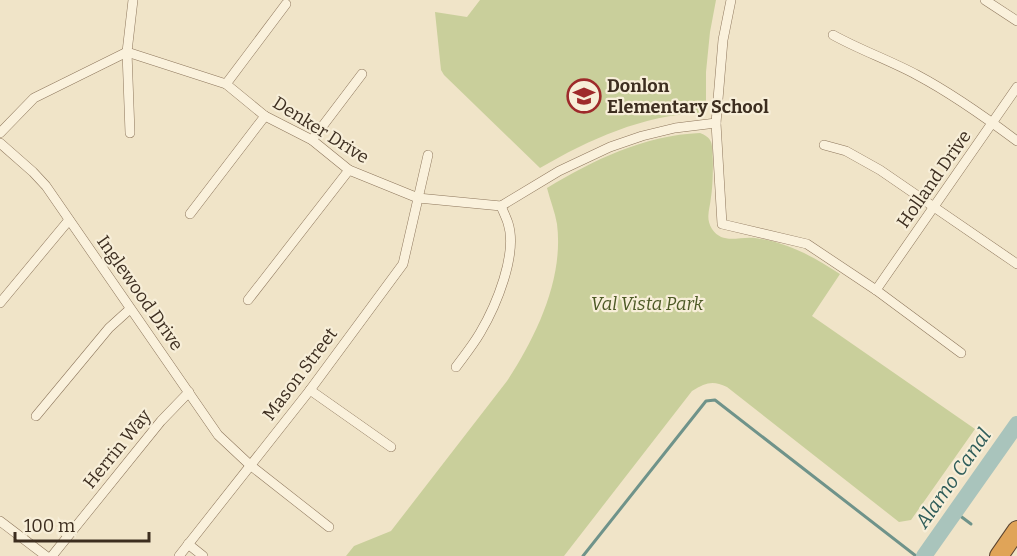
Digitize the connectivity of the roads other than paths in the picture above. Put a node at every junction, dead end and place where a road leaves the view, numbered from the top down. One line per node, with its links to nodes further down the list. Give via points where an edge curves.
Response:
1 (133, 0): 7 (street)
2 (731, 0): 12 (street, via 723,40)
3 (985, 0): 5 (street)
4 (285, 4): 9 (street)
5 (1017, 21)
6 (833, 35): 13 (street, via 917,75)
7 (127, 52): 9 (street, Denker Drive); 14 (street); 15 (street, via 34,98)
8 (362, 75): 16 (street)
9 (226, 84): 11 (street, Denker Drive)
10 (1017, 87): 13 (street, Holland Drive)
11 (265, 116): 16 (street, Denker Drive); 25 (street)
12 (716, 123): 23 (street, via 675,128 610,147 559,171); 28 (street, via 723,224 807,244)
13 (993, 123): 17 (street); 24 (street, Holland Drive)
14 (130, 133)
15 (0, 134)
16 (312, 140): 21 (street, Denker Drive)
17 (1017, 141)
18 (0, 142): 26 (street, Inglewood Drive, via 33,172)
19 (824, 145): 24 (street, via 846,151 880,170)
20 (428, 155): 22 (street, Mason Street)
21 (349, 170): 22 (street, Denker Drive); 29 (street)
22 (418, 198): 23 (street, Denker Drive); 34 (street, Mason Street, via 403,264)
23 (501, 206): 33 (street, via 509,224 507,266 492,312)
24 (935, 208): 27 (street); 28 (street, Holland Drive)
25 (190, 214)
26 (69, 220): 30 (street); 31 (street, Inglewood Drive)
27 (1017, 264)
28 (876, 290): 32 (street)
29 (248, 300)
30 (0, 303)
31 (130, 309): 35 (street, Inglewood Drive); 36 (street, via 109,328)
32 (961, 353)
33 (456, 367)
34 (310, 390): 37 (street); 38 (street, Mason Street)
35 (189, 392): 38 (street, Inglewood Drive, via 219,435); 44 (street, Herrin Way, via 160,421)
36 (36, 416)
37 (391, 447)
38 (250, 465): 40 (street, Inglewood Drive); 42 (street, Mason Street)
39 (0, 520): 43 (street)
40 (329, 527)
41 (1017, 530): 47 (highway)
42 (188, 544): 45 (street, Mason Street); 46 (street)
43 (46, 556)
44 (51, 556)
45 (178, 556)
46 (203, 556)
47 (999, 556)

